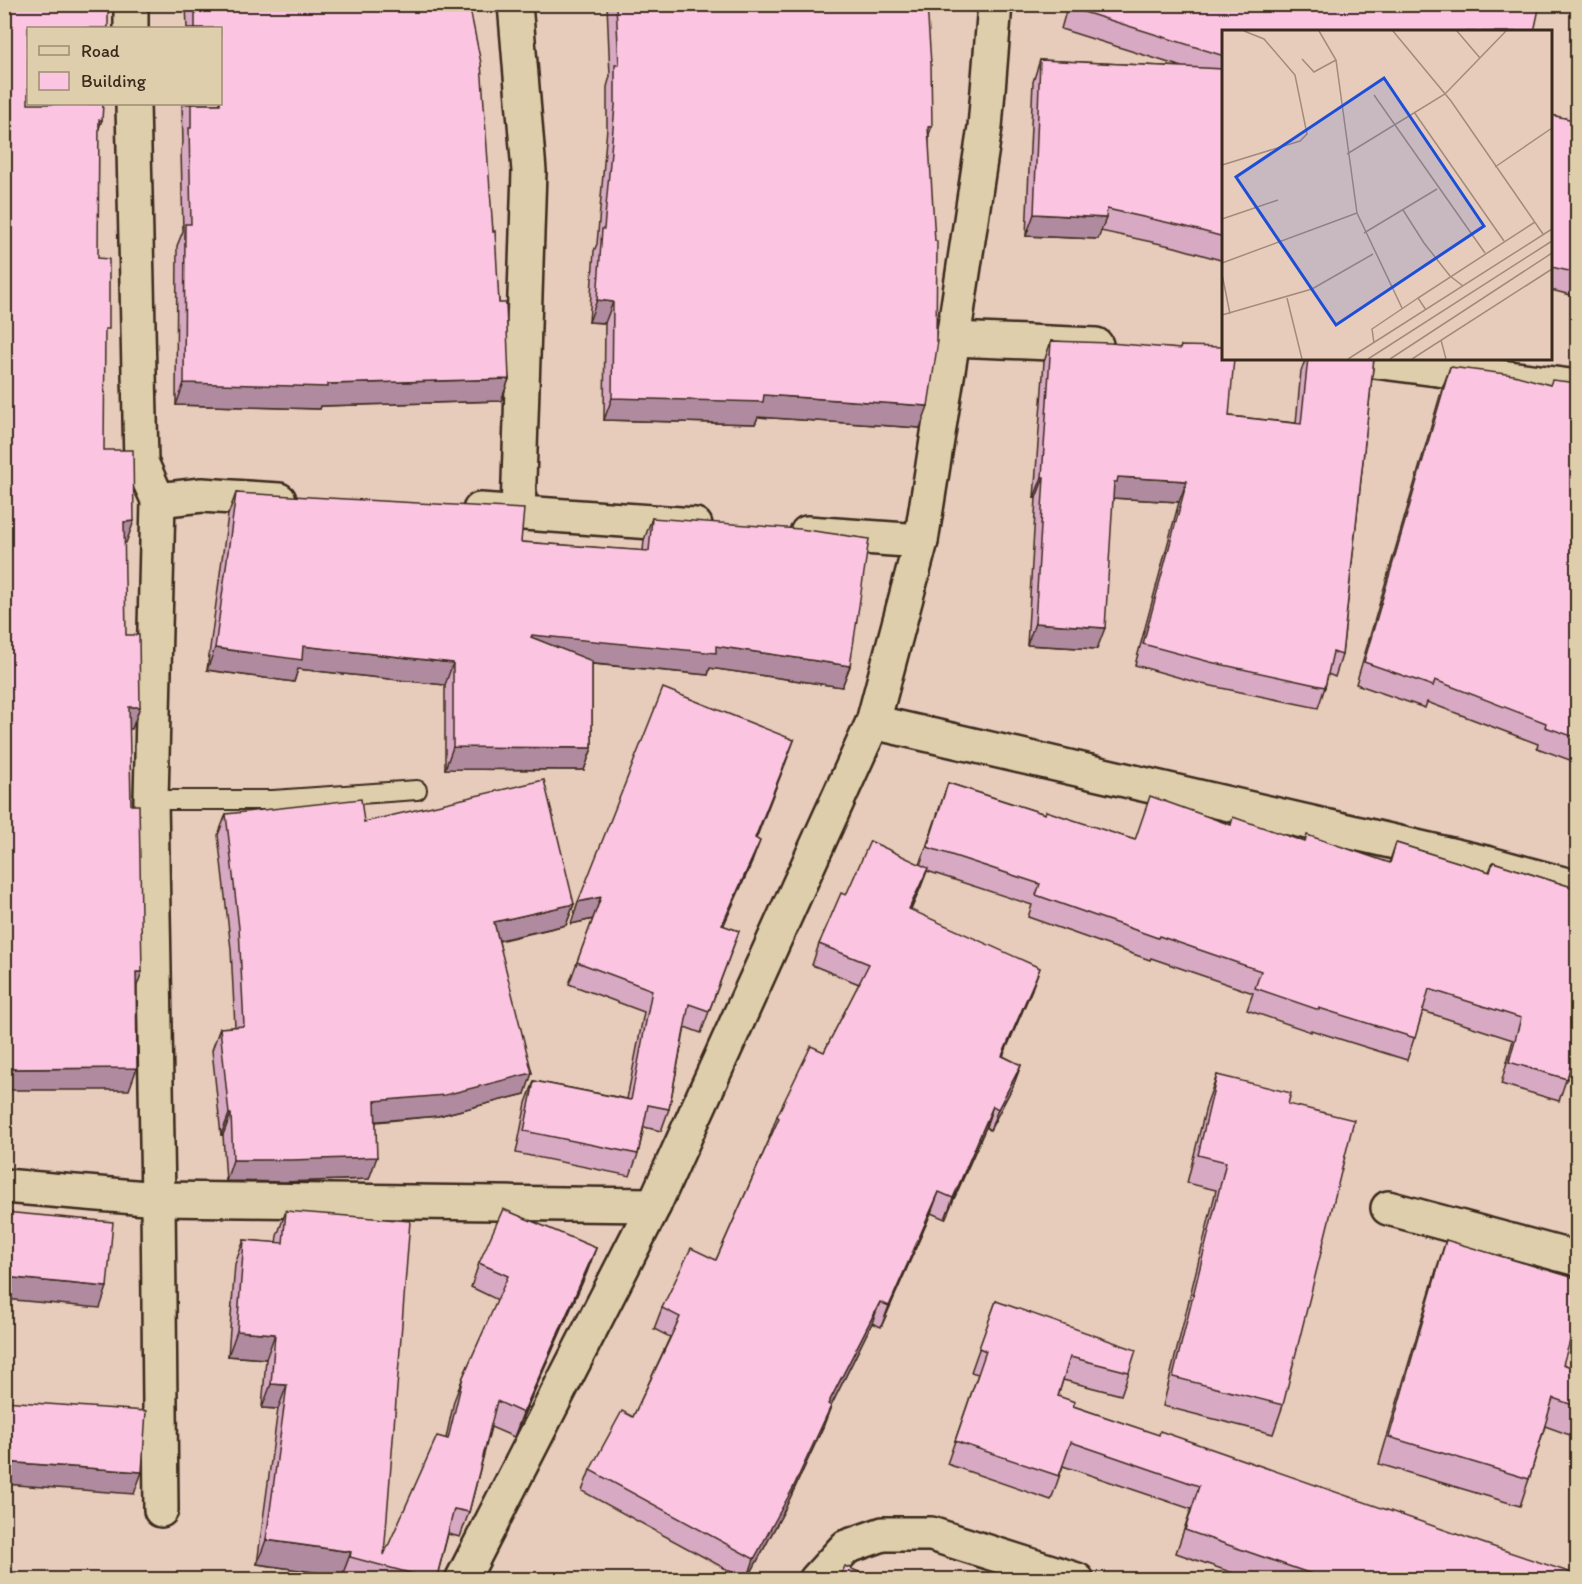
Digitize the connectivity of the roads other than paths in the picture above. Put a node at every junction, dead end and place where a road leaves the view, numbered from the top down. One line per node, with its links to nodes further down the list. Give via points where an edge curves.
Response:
1 (131, 4): 4 (street)
2 (515, 4): 13 (street, via 529,171)
3 (995, 4): 6 (street, via 985,127)
4 (131, 27)
5 (133, 105): 10 (street, via 141,462)
6 (953, 339): 7 (street); 16 (street)
7 (1130, 347)
8 (1367, 360): 9 (street)
9 (1578, 387)
10 (158, 500): 11 (street, via 202,495); 19 (street)
11 (307, 501)
12 (447, 508): 13 (street)
13 (518, 512): 14 (street)
14 (719, 527)
15 (779, 531): 16 (street)
16 (921, 541): 17 (street)
17 (873, 722): 20 (street, via 1486,863); 23 (street)
18 (417, 790): 19 (lane, via 273,800)
19 (151, 800): 22 (street)
20 (1578, 888)
21 (4, 1186): 22 (street)
22 (159, 1199): 23 (street); 26 (street)
23 (654, 1205): 27 (street)
24 (1388, 1208): 25 (street)
25 (1578, 1259)
26 (161, 1510)
27 (462, 1580)
28 (816, 1580): 29 (street, via 846,1547 883,1534 931,1534)
29 (1077, 1580)

